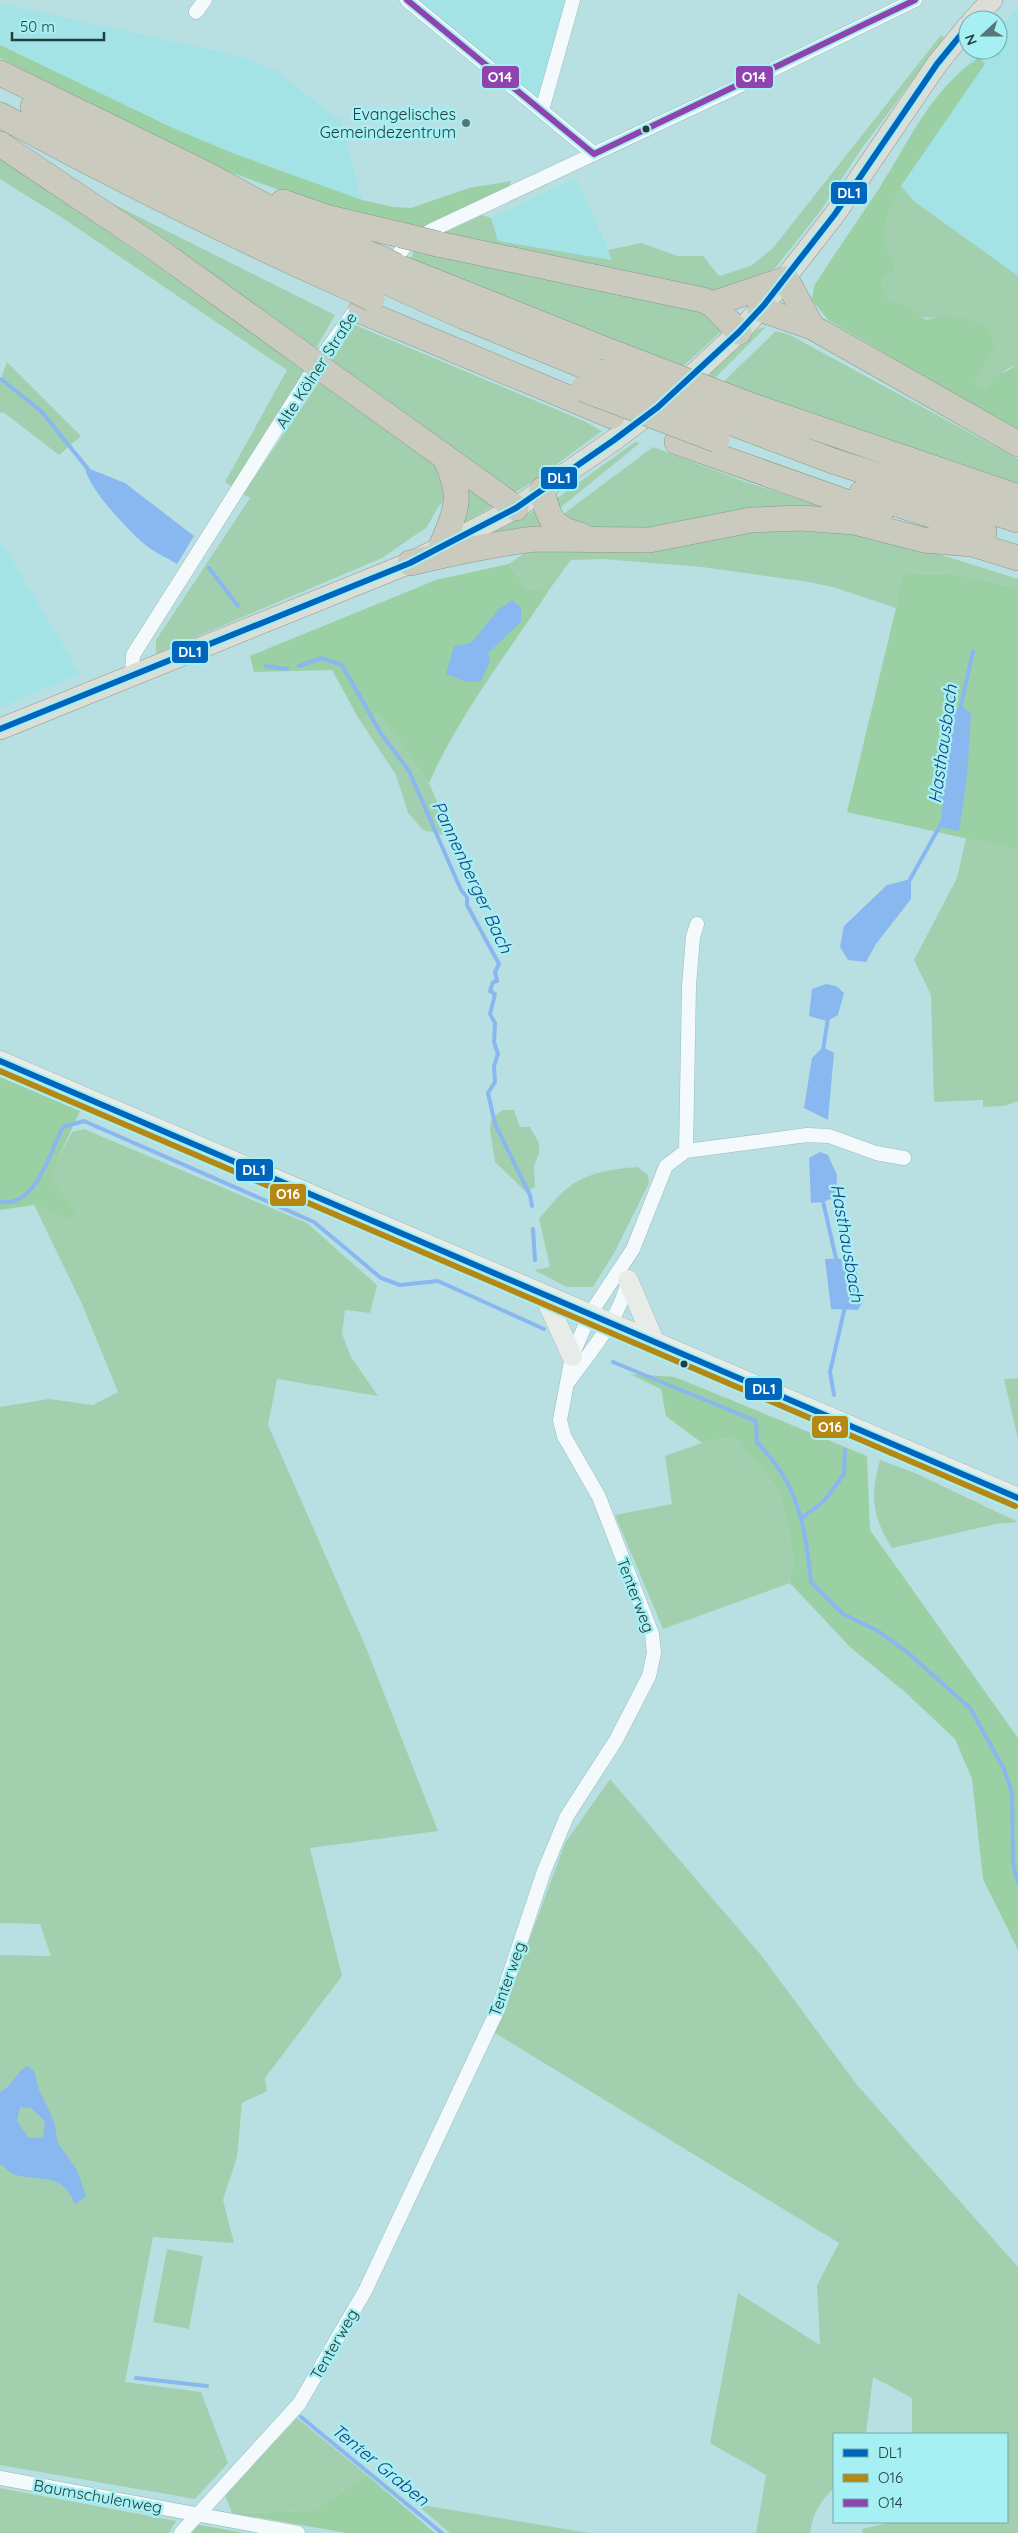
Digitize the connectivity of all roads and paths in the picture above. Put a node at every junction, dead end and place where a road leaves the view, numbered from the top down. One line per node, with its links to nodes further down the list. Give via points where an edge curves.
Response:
1 (205, 0): 7 (street)
2 (408, 0): 11 (street)
3 (573, 0): 11 (street)
4 (915, 0): 15 (street, Alte Kölner Straße)
5 (992, 0): 6 (main road)
6 (982, 10)
7 (196, 12)
8 (958, 38): 17 (main road)
9 (0, 73): 16 (highway)
10 (0, 88): 18 (highway, via 95,142 271,230)
11 (542, 110): 15 (street)
12 (0, 115): 18 (highway, via 88,163 265,250)
13 (0, 132): 18 (highway, via 153,212)
14 (0, 144): 25 (highway, via 148,243)
15 (594, 154): 36 (street, Alte Kölner Straße, via 432,230 398,254 321,358 133,656)
16 (208, 175): 18 (highway, via 302,226); 19 (highway, bridge, via 329,218)
17 (786, 279): 19 (highway); 20 (main road); 21 (highway)
18 (371, 286): 23 (highway, bridge, via 464,317 589,380); 27 (highway, bridge, via 614,353 747,404); 32 (highway, via 612,416 677,442)
19 (712, 304): 22 (highway)
20 (760, 309): 21 (highway); 22 (main road)
21 (812, 327): 24 (highway)
22 (739, 332): 26 (main road, via 658,407)
23 (724, 432): 29 (highway, via 860,470); 31 (highway, via 834,483)
24 (1018, 444)
25 (444, 456): 28 (highway); 33 (highway, via 458,495)
26 (542, 490): 28 (main road); 30 (highway, via 547,511 555,524 565,531)
27 (1018, 497)
28 (516, 508): 33 (main road)
29 (1018, 520)
30 (600, 540): 32 (highway, via 666,538 751,520 794,518 854,522 924,540); 35 (highway, via 526,540)
31 (1018, 542)
32 (972, 544): 34 (highway)
33 (441, 547): 35 (main road)
34 (1018, 558)
35 (410, 563): 36 (main road)
36 (132, 675): 37 (main road)
37 (0, 729)
38 (697, 924): 40 (street, via 689,986)
39 (0, 1061): 44 (main road)
40 (686, 1151): 41 (street, via 807,1135 829,1136 876,1153); 42 (street, via 666,1166)
41 (904, 1158)
42 (633, 1249): 43 (street, Tenterweg); 45 (street, Tenterweg)
43 (628, 1280): 46 (street, Tenterweg); 47 (main road)
44 (545, 1296): 45 (main road); 48 (main road)
45 (590, 1314): 46 (main road); 48 (street, Tenterweg)
46 (611, 1323): 47 (main road); 49 (street, Tenterweg)
47 (654, 1341): 50 (main road)
48 (572, 1356): 49 (street, Tenterweg)
49 (568, 1384): 52 (street, Tenterweg, via 560,1411 561,1428 599,1497 652,1634 654,1653 650,1676 616,1740 567,1816 544,1872 498,2009 365,2291 299,2404)
50 (1018, 1498)
51 (0, 2478): 52 (street, Baumschulenweg)
52 (196, 2514): 53 (street, Tenterweg); 54 (street, Baumschulenweg)
53 (181, 2533)
54 (298, 2533)

